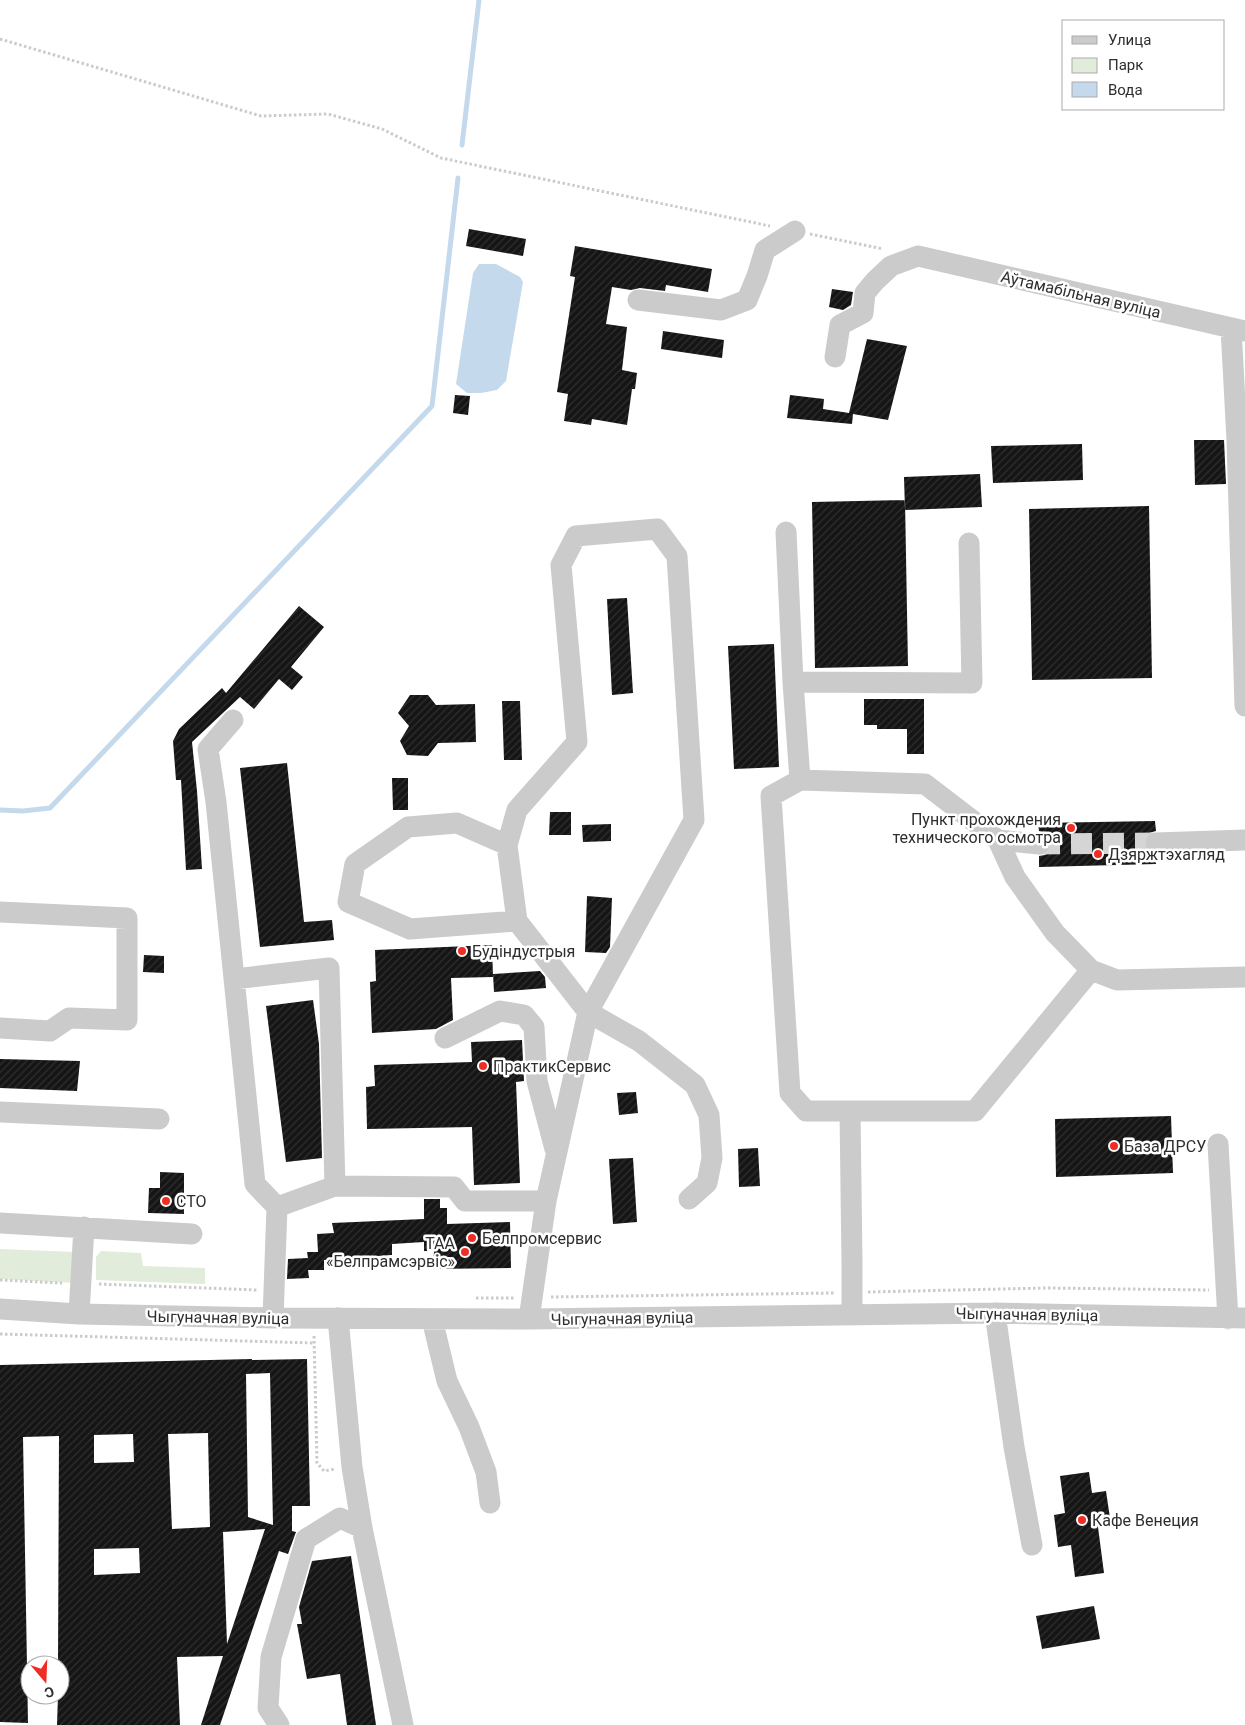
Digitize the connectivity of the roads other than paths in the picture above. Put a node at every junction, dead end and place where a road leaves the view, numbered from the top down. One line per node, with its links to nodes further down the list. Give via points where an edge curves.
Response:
1 (795, 231): 2 (street, via 764,250 746,300 721,310)
2 (638, 300)
3 (1238, 329): 4 (street, Аўтамабільная вуліца, via 918,256 891,266 875,281 866,293 863,313 840,325); 8 (street, via 1237,440)
4 (835, 357)
5 (786, 532): 7 (street)
6 (969, 543): 7 (street, via 972,683)
7 (793, 682): 10 (street)
8 (1245, 706)
9 (233, 720): 20 (street, via 208,749)
10 (800, 780): 11 (street, via 925,784); 24 (street, via 772,796 790,1093 806,1111)
11 (998, 840): 14 (street); 18 (street, via 1015,876 1055,933)
12 (1245, 840): 13 (street)
13 (1156, 843)
14 (1039, 844)
15 (507, 845): 17 (street); 17 (street, via 457,823 408,827 355,864 348,902 410,929); 21 (street, via 516,810 577,742 561,565 576,536 658,529 677,556 694,820)
16 (0, 912): 22 (street, via 127,918 127,1020 69,1018 50,1031)
17 (517, 921): 21 (street)
18 (1091, 970): 19 (street, via 1117,980); 24 (street, via 975,1110)
19 (1245, 977)
20 (234, 979): 29 (street, via 328,968); 32 (street, via 255,1184)
21 (588, 1012): 28 (street); 30 (street, via 639,1041 695,1085 709,1115 712,1158 706,1183)
22 (0, 1028)
23 (446, 1038): 28 (street, via 500,1011 524,1015 534,1027 538,1081)
24 (850, 1111): 40 (street)
25 (0, 1112): 26 (street)
26 (159, 1119)
27 (1218, 1144): 42 (street, via 1226,1290)
28 (556, 1154): 31 (street)
29 (335, 1186): 31 (street, via 454,1187 465,1201); 32 (street)
30 (689, 1199)
31 (546, 1201): 44 (street)
32 (277, 1207): 36 (street)
33 (0, 1223): 34 (street)
34 (84, 1227): 35 (street); 39 (street)
35 (192, 1234)
36 (273, 1308): 39 (street, Чыгуначная вуліца); 41 (street, Чыгуначная вуліца, via 314,1318)
37 (0, 1310): 39 (street, Чыгуначная вуліца)
38 (995, 1313): 40 (street, Чыгуначная вуліца); 42 (street, Чыгуначная вуліца); 47 (street)
39 (79, 1314)
40 (852, 1315): 44 (street, Чыгуначная вуліца)
41 (338, 1318): 43 (street, Чыгуначная вуліца); 46 (street, via 352,1467)
42 (1236, 1318)
43 (432, 1319): 44 (street, Чыгуначная вуліца); 45 (street, via 447,1381 486,1472)
44 (528, 1319)
45 (490, 1503)
46 (362, 1528): 48 (street, via 340,1518 306,1539 271,1657 268,1708); 49 (street)
47 (1032, 1544)
48 (279, 1725)
49 (403, 1725)

